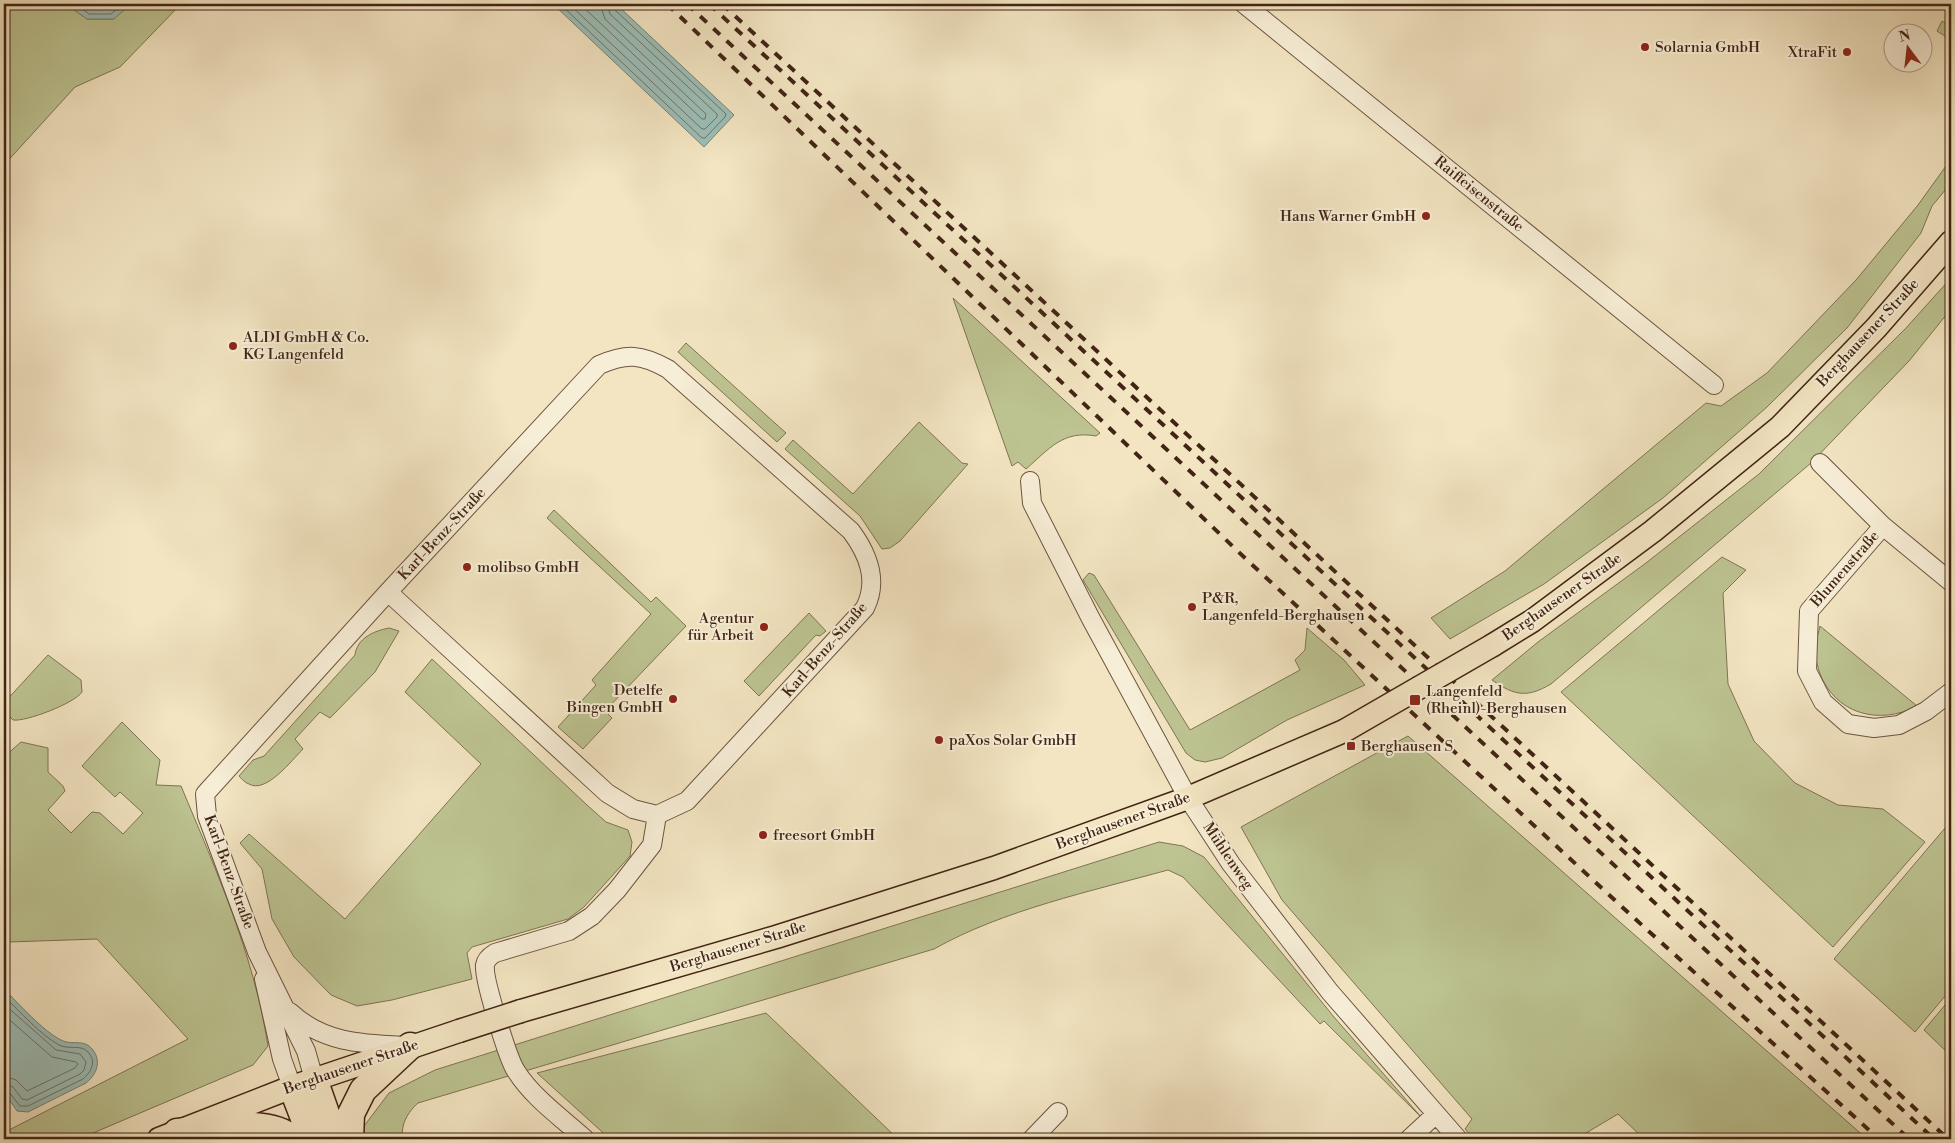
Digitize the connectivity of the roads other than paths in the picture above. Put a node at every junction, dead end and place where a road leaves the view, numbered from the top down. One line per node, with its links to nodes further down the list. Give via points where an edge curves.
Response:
1 (1244, 4): 3 (street, Raiffeisenstraße)
2 (1949, 241): 10 (main road, Berghausener Straße, bridge, via 1876,328 1780,427 1653,531 1532,621 1344,731)
3 (1714, 385)
4 (1820, 463): 6 (street, Blumenstraße)
5 (1030, 481): 10 (street, Mühlenweg, via 1032,503)
6 (1882, 526): 7 (street, Blumenstraße); 9 (street, Blumenstraße, via 1809,611 1807,671 1824,702 1848,724 1874,728 1899,725 1926,711)
7 (1951, 582)
8 (388, 592): 11 (street, Karl-Benz-Straße, via 607,793 633,809); 11 (street, Karl-Benz-Straße, via 599,365 620,356 648,358 668,369 851,531 865,549 872,572 870,598 865,608 687,801); 12 (street, Karl-Benz-Straße, via 205,794 206,816)
9 (1951, 692)
10 (1188, 798): 14 (main road, Berghausener Straße, bridge, via 994,868); 17 (street, Mühlenweg, via 1231,864 1324,985)
11 (657, 815): 23 (street, via 652,845 618,890 592,916 568,931 495,953 485,965 487,982 516,1071 535,1094)
12 (257, 952): 13 (street, Karl-Benz-Straße); 15 (street, Karl-Benz-Straße, via 282,1059)
13 (286, 1008): 14 (street, Karl-Benz-Straße, via 303,1024 326,1036 360,1044); 15 (street, Karl-Benz-Straße, via 306,1051)
14 (410, 1046): 15 (main road, Berghausener Straße); 22 (highway, via 363,1090 351,1114)
15 (303, 1083): 18 (main road, Berghausener Straße); 20 (highway); 21 (highway)
16 (1058, 1112): 24 (street)
17 (1436, 1114): 25 (street); 26 (street, Mühlenweg)
18 (168, 1136): 19 (highway, via 256,1125 279,1131)
19 (293, 1139)
20 (312, 1139)
21 (335, 1139)
22 (350, 1139)
23 (584, 1139)
24 (1032, 1139)
25 (1409, 1139)
26 (1458, 1139)

